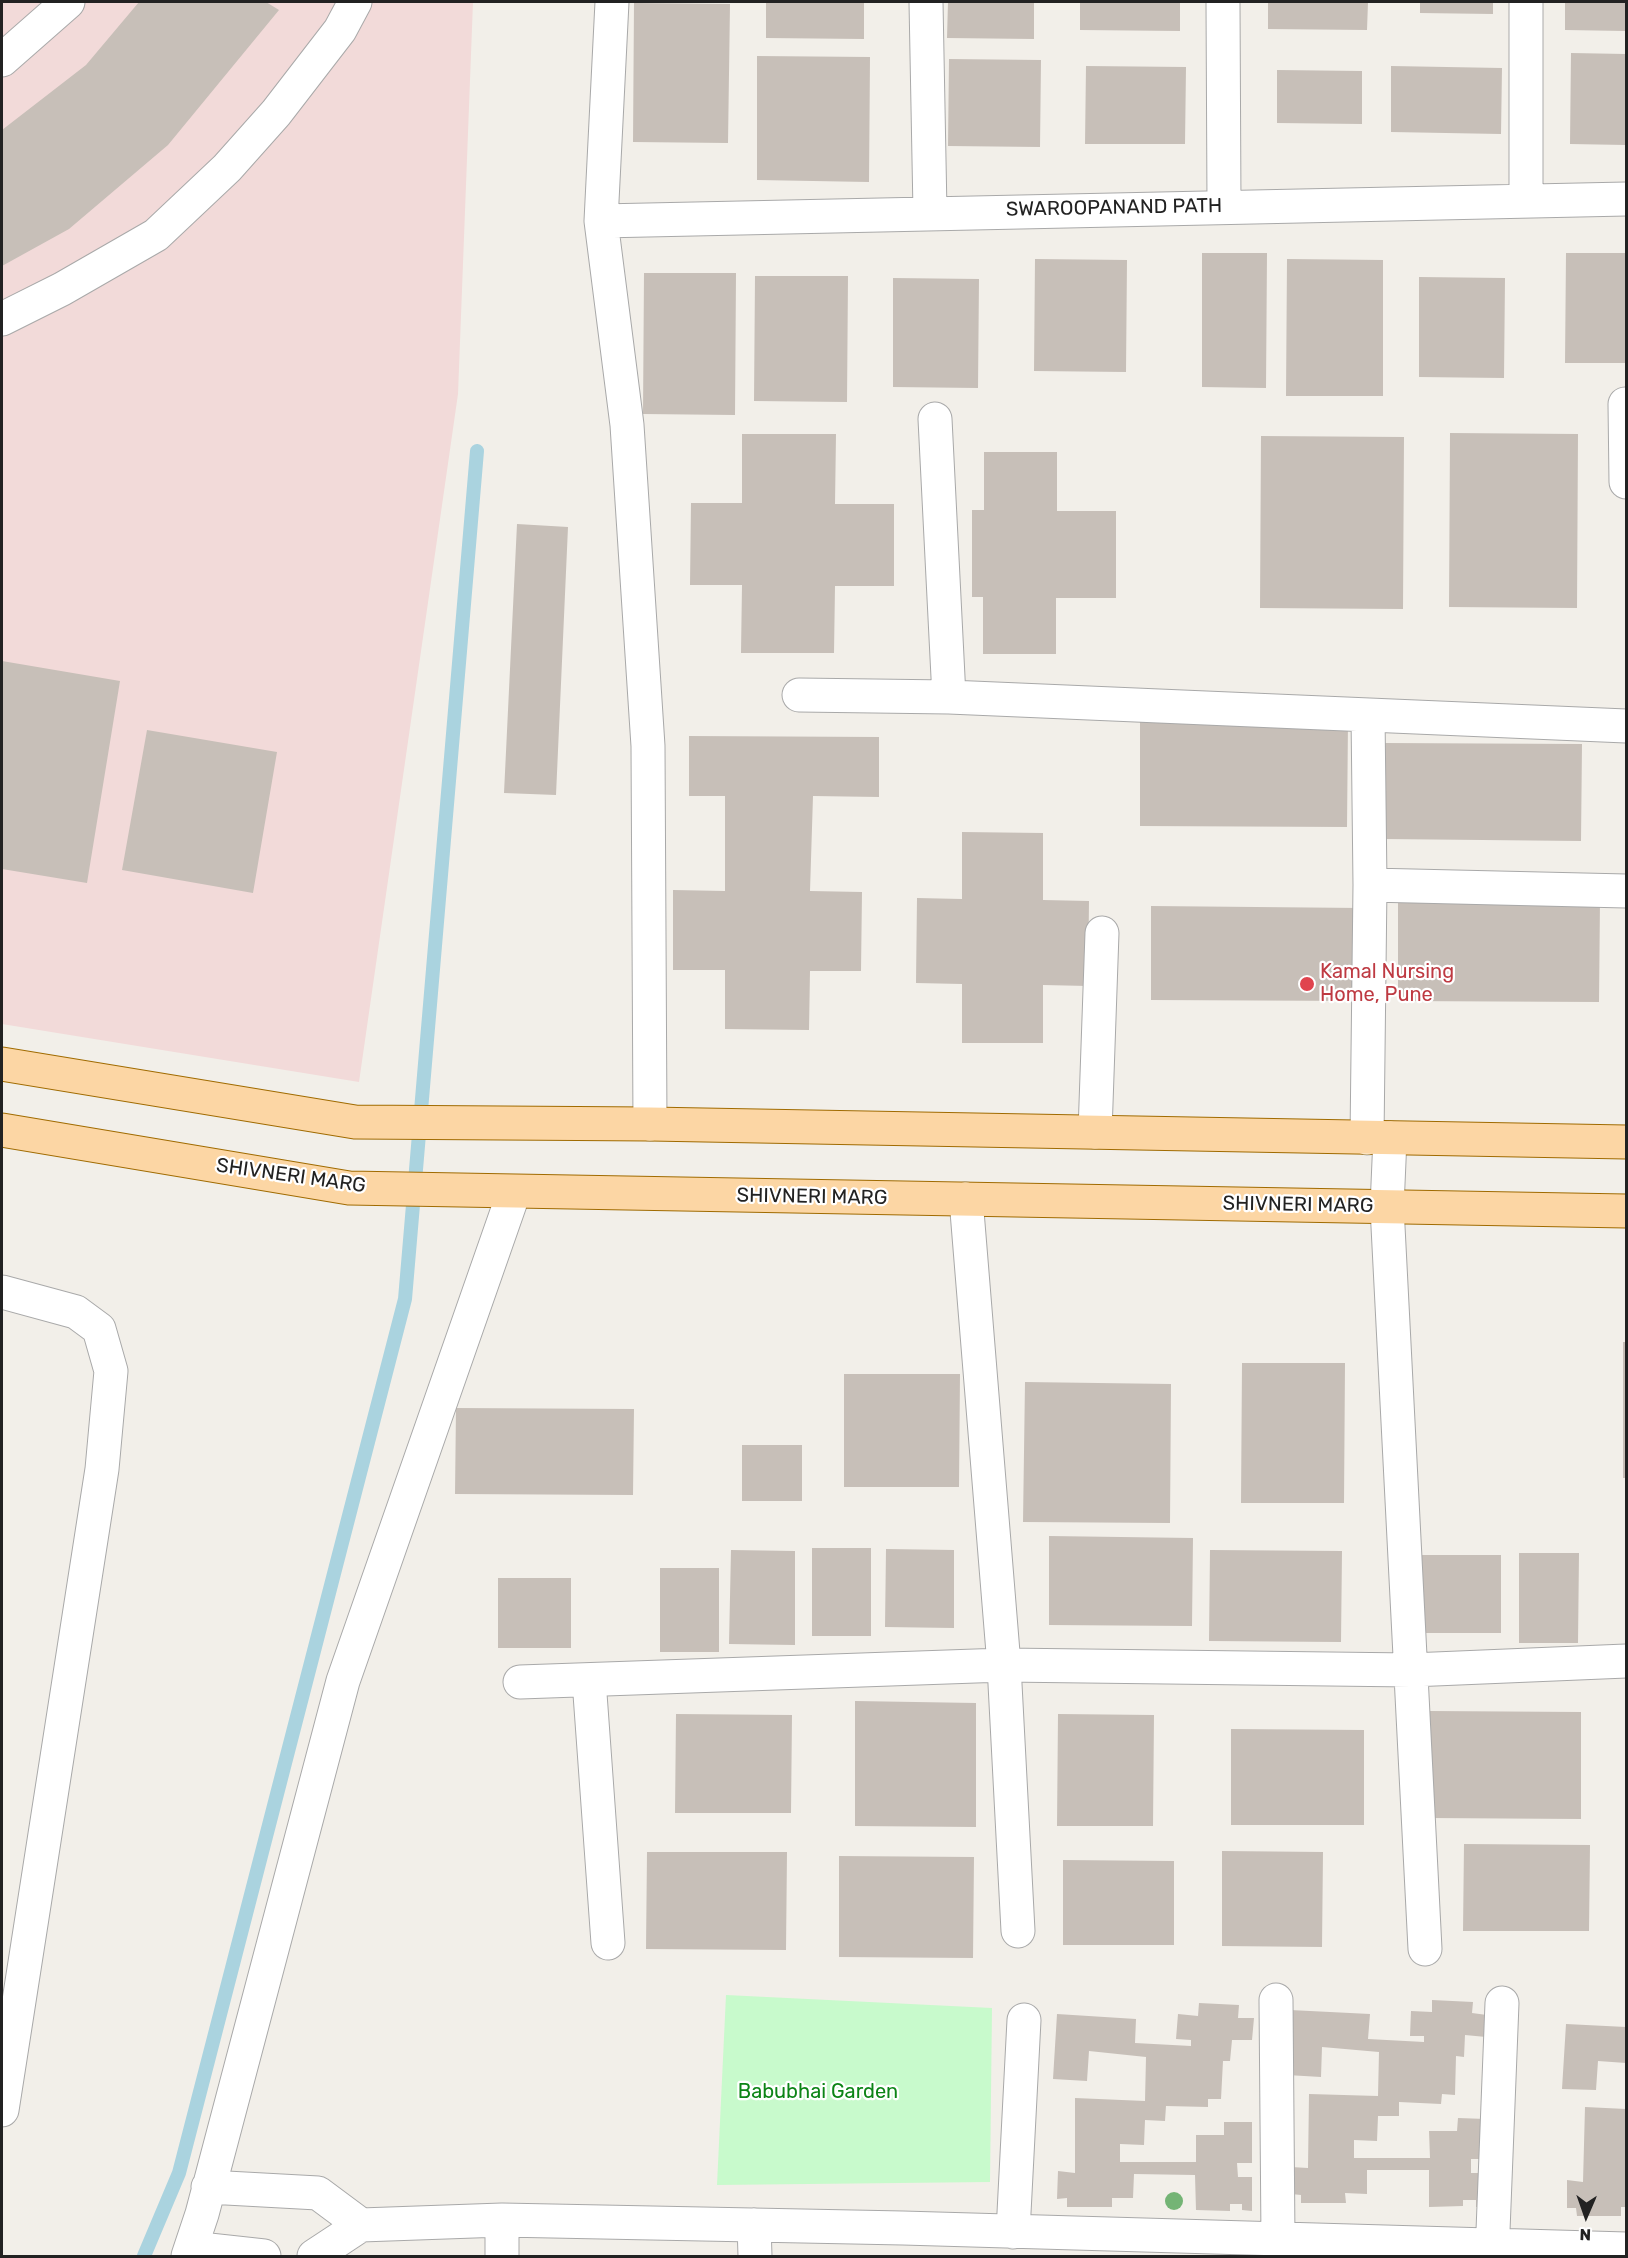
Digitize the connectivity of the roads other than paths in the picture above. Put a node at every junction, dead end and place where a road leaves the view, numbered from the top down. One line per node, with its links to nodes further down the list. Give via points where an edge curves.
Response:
1 (68, 2): 7 (street)
2 (355, 2): 13 (street, via 340,30 276,113 227,168 156,234 62,289)
3 (612, 2): 12 (street)
4 (926, 2): 11 (street)
5 (1223, 2): 10 (street)
6 (1526, 2): 9 (street)
7 (2, 60)
8 (1626, 199): 9 (street, SWAROOPANAND PATH)
9 (1526, 201): 10 (street, SWAROOPANAND PATH)
10 (1224, 206): 11 (street, SWAROOPANAND PATH)
11 (930, 212): 12 (street, SWAROOPANAND PATH)
12 (601, 221): 25 (street, via 627,425 648,746)
13 (2, 318)
14 (1625, 404): 16 (street)
15 (935, 419): 18 (street)
16 (1626, 482)
17 (799, 695): 18 (street)
18 (949, 697): 19 (street)
19 (1368, 715): 20 (street); 21 (street)
20 (1626, 726)
21 (1370, 885): 22 (street); 28 (street)
22 (1626, 891)
23 (1102, 933): 26 (street)
24 (2, 1064): 25 (main road, via 355,1122)
25 (650, 1124): 26 (main road)
26 (1095, 1132): 28 (main road)
27 (2, 1134): 30 (main road, SHIVNERI MARG, via 349,1188)
28 (1378, 1138): 29 (main road); 32 (street)
29 (1626, 1142)
30 (514, 1192): 31 (main road, SHIVNERI MARG); 47 (street, via 344,1681)
31 (966, 1199): 32 (main road, SHIVNERI MARG); 36 (street)
32 (1387, 1207): 33 (main road, SHIVNERI MARG); 37 (street)
33 (1626, 1212)
34 (2, 1292): 46 (street, via 76,1312 99,1329 111,1371 102,1469)
35 (1626, 1661): 37 (street)
36 (1004, 1665): 37 (street); 38 (street); 40 (street)
37 (1411, 1670): 42 (street)
38 (589, 1680): 39 (street); 41 (street)
39 (520, 1682)
40 (1018, 1931)
41 (608, 1943)
42 (1425, 1949)
43 (1276, 2000): 50 (street)
44 (1503, 2003): 55 (street)
45 (1024, 2020): 51 (street)
46 (2, 2110)
47 (208, 2187): 49 (street, via 318,2193); 56 (street)
48 (502, 2220): 49 (street); 52 (street); 59 (street)
49 (361, 2224): 58 (street)
50 (1278, 2239): 53 (street); 55 (street)
51 (999, 2240): 52 (street); 53 (street)
52 (754, 2241)
53 (1237, 2247)
54 (1626, 2249): 55 (street)
55 (1492, 2251)
56 (189, 2252): 57 (street)
57 (264, 2256)
58 (314, 2256)
59 (502, 2256)

